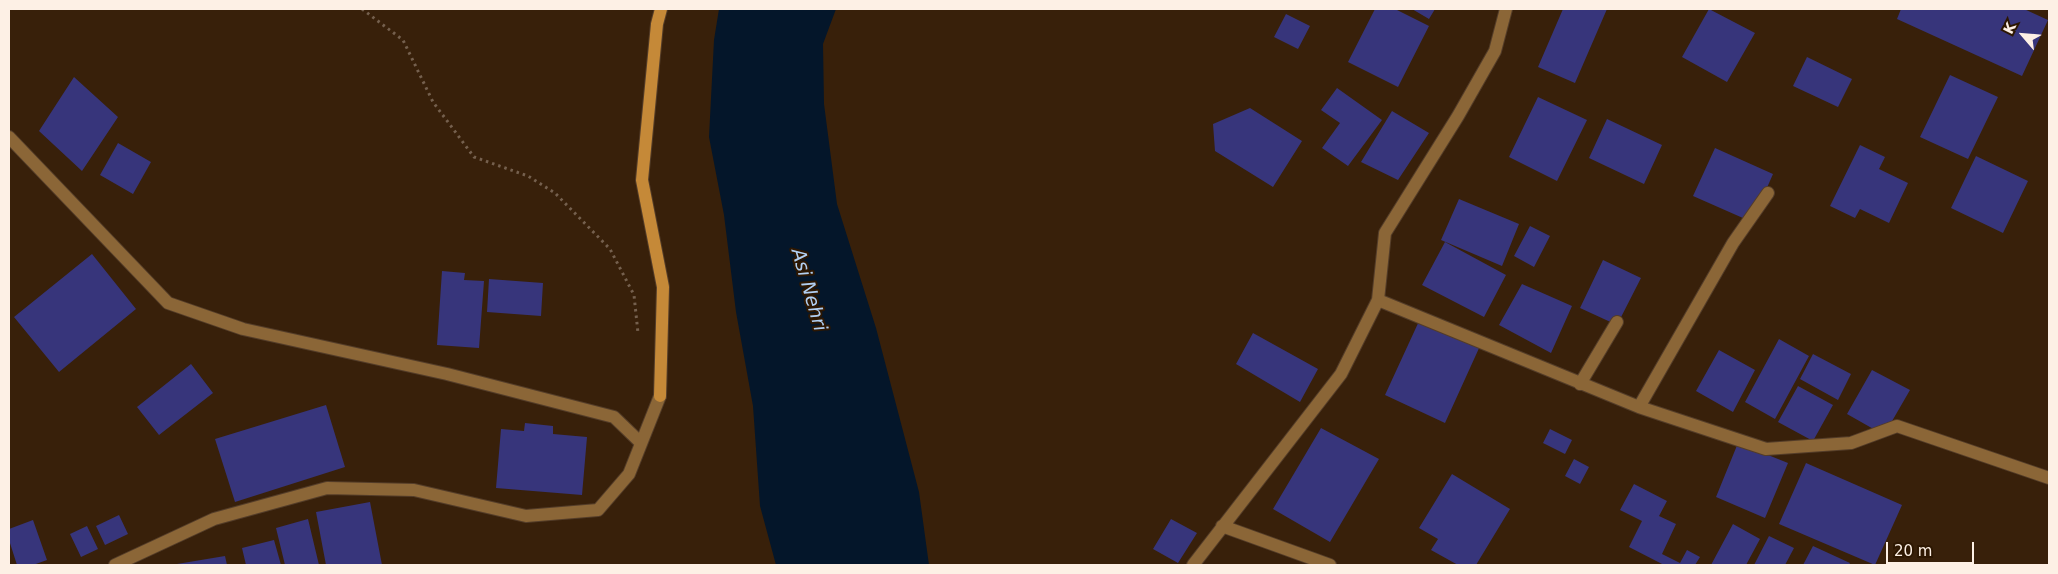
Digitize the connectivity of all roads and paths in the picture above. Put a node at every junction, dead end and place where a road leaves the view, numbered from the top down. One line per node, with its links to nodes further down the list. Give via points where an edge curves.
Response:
1 (362, 9): 8 (path, via 403,40 433,102 474,157 528,176 555,193 610,249 634,295)
2 (661, 9): 11 (street, via 656,24 642,180 663,287 660,396)
3 (1506, 9): 6 (street, via 1495,51 1385,233)
4 (9, 137): 11 (street, via 168,303 243,329 447,374 614,417)
5 (1768, 193): 10 (street, via 1733,243)
6 (1378, 300): 9 (street); 13 (street, via 1341,374)
7 (1617, 322): 9 (street)
8 (639, 343)
9 (1580, 384): 10 (street)
10 (1639, 407): 12 (street, via 1766,449 1851,443 1897,426)
11 (642, 443): 14 (street, via 629,474 598,510 526,516 414,490 327,488 214,519)
12 (2049, 478)
13 (1222, 526): 15 (street); 16 (street)
14 (115, 565)
15 (1193, 565)
16 (1330, 565)

